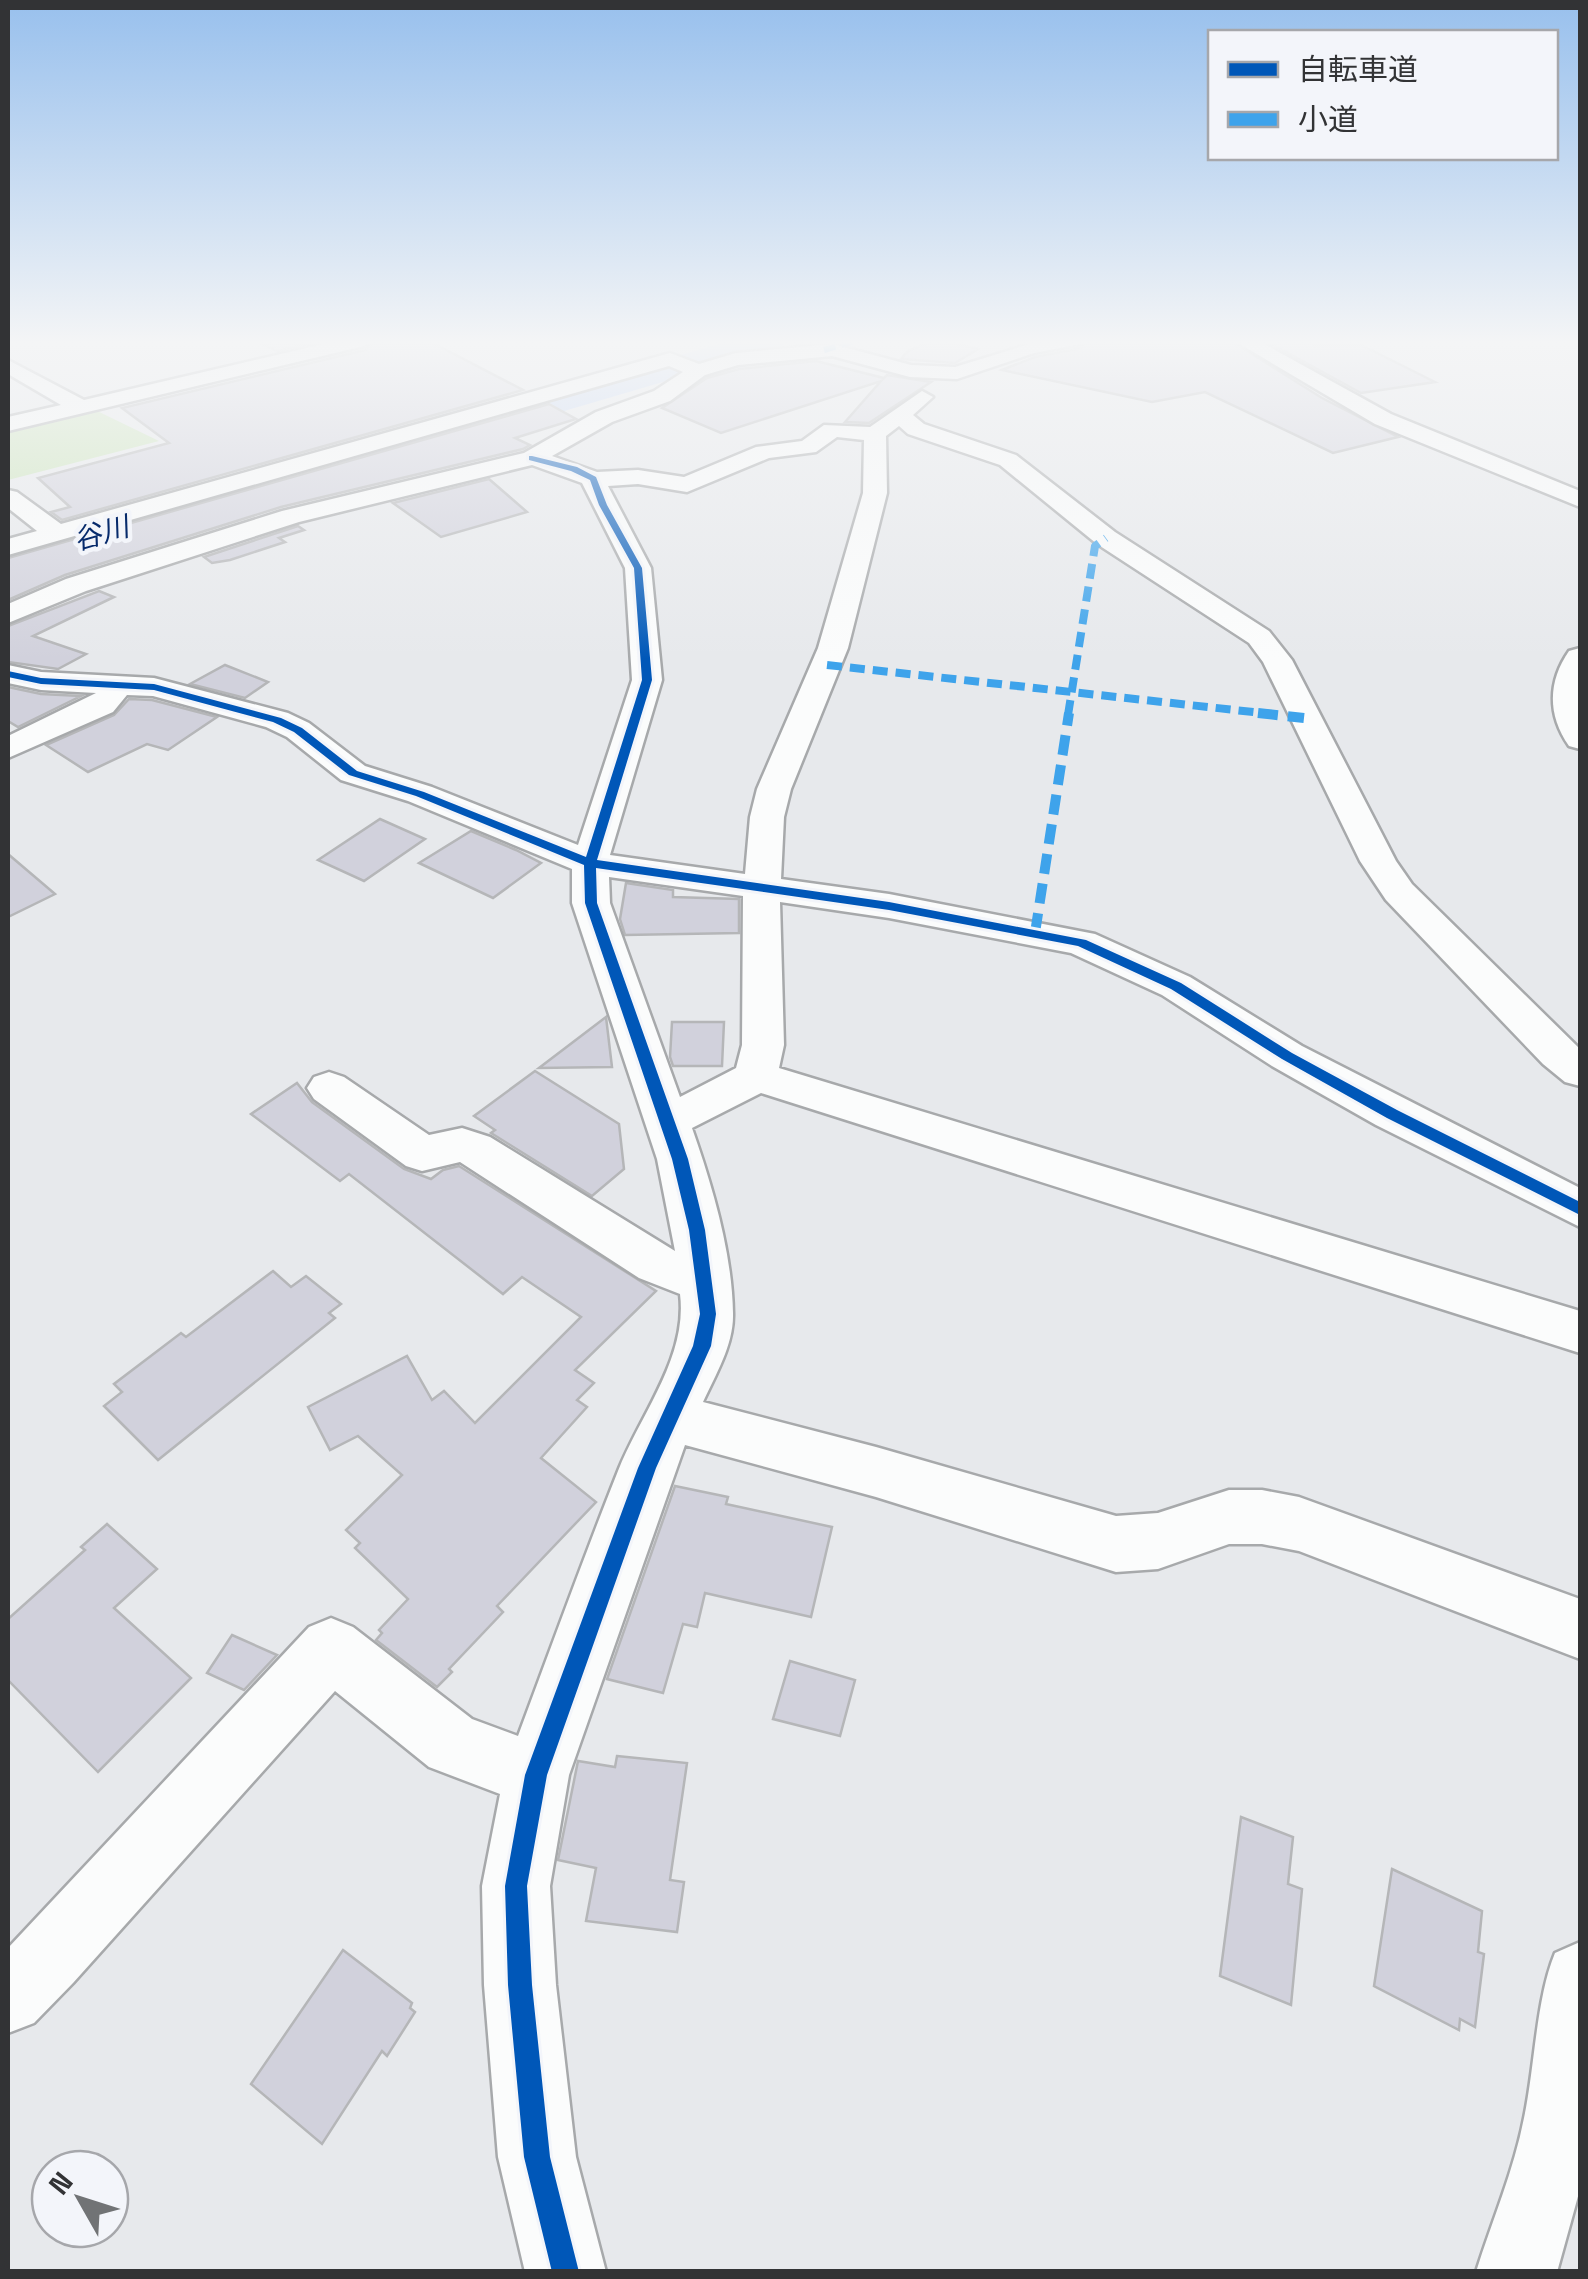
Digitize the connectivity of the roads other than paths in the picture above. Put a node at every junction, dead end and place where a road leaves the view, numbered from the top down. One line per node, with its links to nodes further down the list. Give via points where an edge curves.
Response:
1 (363, 446): 11 (street)
2 (552, 446): 7 (street)
3 (809, 446): 8 (street, via 764,452 687,485)
4 (883, 446): 20 (street, via 834,648 774,789)
5 (969, 446): 21 (street, via 1008,460 1106,538 1259,637 1400,892)
6 (1451, 446): 10 (street)
7 (532, 458): 8 (street); 13 (street, via 292,516 76,585)
8 (593, 479): 19 (street, via 638,568 647,680)
9 (8, 496): 11 (street)
10 (1580, 500)
11 (57, 533): 12 (street)
12 (8, 547)
13 (8, 614)
14 (1580, 657): 17 (street, via 1573,665 1568,721)
15 (8, 674): 16 (street)
16 (119, 685): 18 (street, via 102,705); 19 (street, via 277,720 354,773)
17 (1580, 739)
18 (8, 748)
19 (590, 863): 20 (street); 24 (street, via 591,903)
20 (761, 887): 22 (street, via 763,1046); 25 (street, via 1081,943 1176,986 1392,1114)
21 (1580, 1071)
22 (756, 1076): 24 (street); 27 (street)
23 (329, 1088): 26 (street, via 422,1154 462,1145 474,1149 656,1264)
24 (666, 1121): 26 (street, via 680,1158)
25 (1580, 1209)
26 (704, 1282): 28 (street, via 706,1332)
27 (1580, 1332)
28 (669, 1417): 29 (street, via 1116,1544 1158,1542 1228,1517 1298,1524); 30 (street)
29 (1580, 1629)
30 (536, 1775): 32 (street, via 452,1744 331,1649); 33 (street, via 516,1886 520,1986 537,2157)
31 (1580, 1978): 34 (street, via 1561,2125)
32 (8, 1997)
33 (566, 2272)
34 (1516, 2272)

